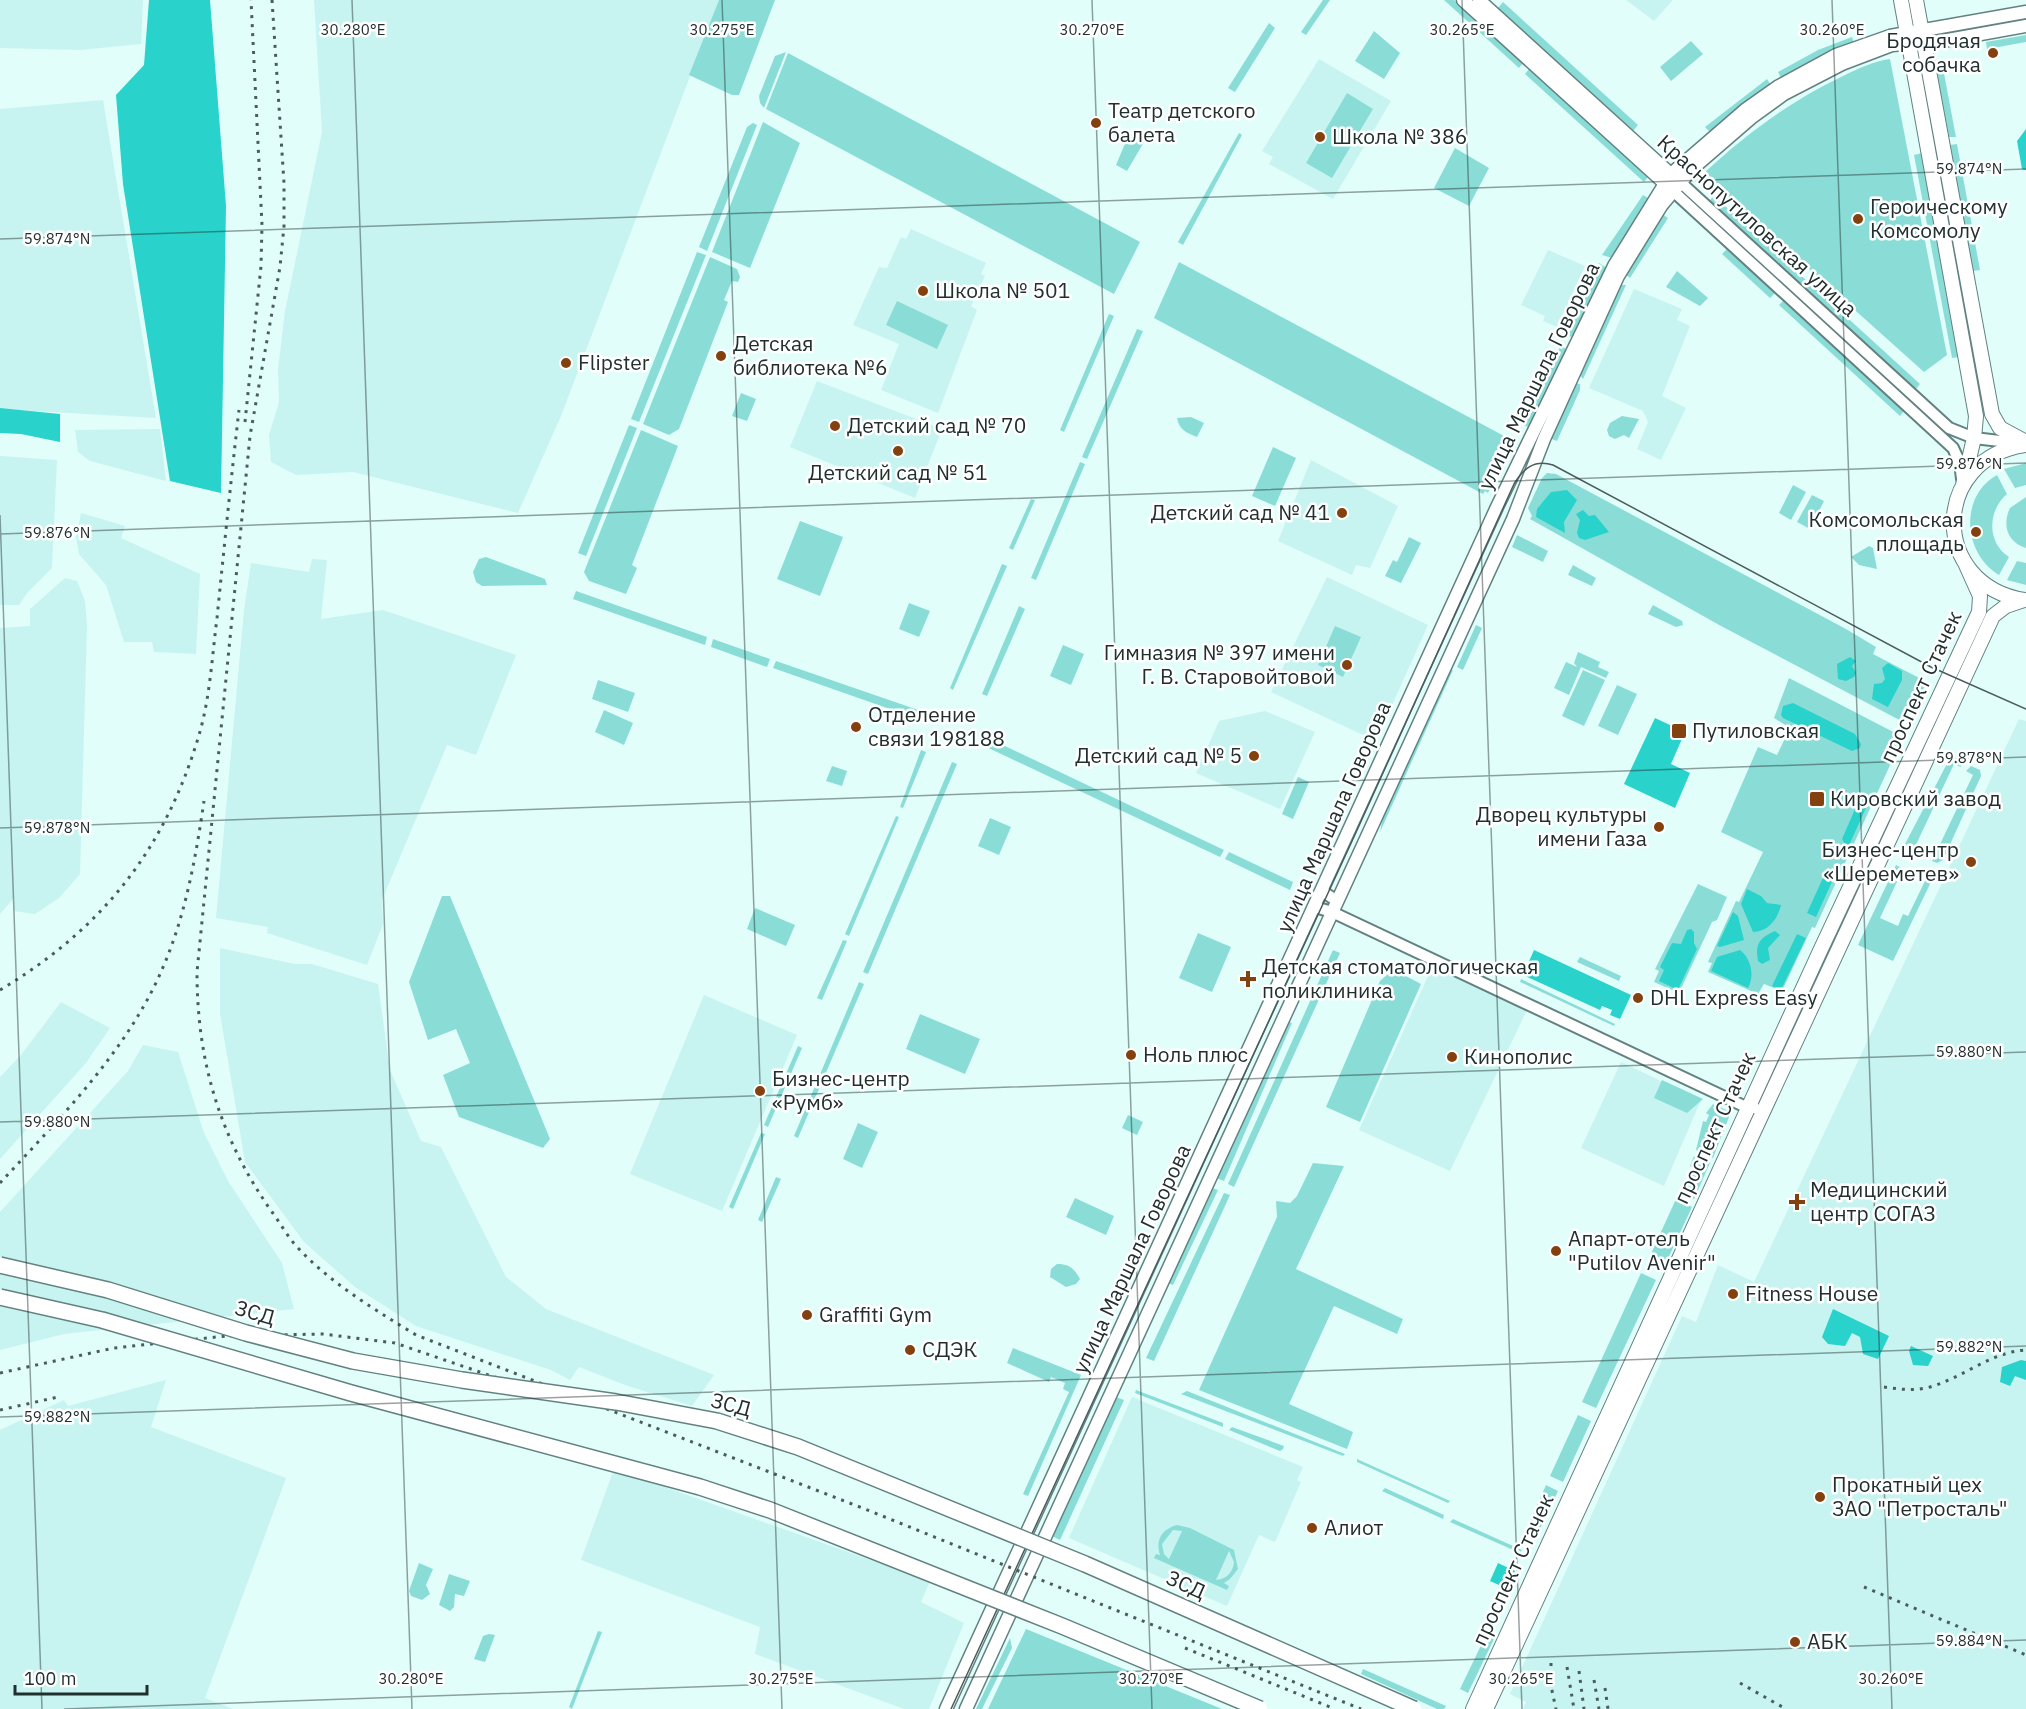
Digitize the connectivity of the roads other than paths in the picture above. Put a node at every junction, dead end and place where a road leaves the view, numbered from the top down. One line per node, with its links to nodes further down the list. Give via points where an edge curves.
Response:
1 (1463, 0): 9 (main road, Краснопутиловская улица)
2 (1479, 0): 9 (main road, Краснопутиловская улица)
3 (1901, 0): 8 (main road)
4 (1916, 0): 7 (main road)
5 (2026, 12): 7 (main road)
6 (2026, 26): 7 (main road)
7 (1923, 36): 8 (main road); 11 (main road, via 1992,414 2000,428)
8 (1908, 38): 9 (main road, via 1890,36 1836,56 1779,86 1745,110); 10 (main road, via 1976,416)
9 (1672, 183): 10 (street, Краснопутиловская улица, via 1949,428); 12 (street, Краснопутиловская улица, via 1953,448); 15 (main road, улица Маршала Говорова, via 1614,266 1497,507); 17 (main road, улица Маршала Говорова, via 1618,276 1544,439 1513,519)
10 (1974, 438): 11 (street, Краснопутиловская улица); 12 (main road)
11 (2026, 444): 12 (main road, via 1992,456 1975,468)
12 (1963, 485): 13 (main road, via 1953,522)
13 (1966, 565): 14 (main road, via 1991,589); 18 (main road, проспект Стачек, via 1980,596 1979,612)
14 (2025, 600): 19 (main road, проспект Стачек, via 2006,606 1993,616)
15 (1322, 891): 16 (main road, улица Маршала Говорова); 17 (street)
16 (1315, 907): 17 (street); 22 (main road, улица Маршала Говорова)
17 (1334, 907): 18 (street); 23 (main road, улица Маршала Говорова)
18 (1748, 1108): 19 (street); 26 (main road, проспект Стачек)
19 (1764, 1109): 27 (main road, проспект Стачек)
20 (0, 1265): 25 (highway, ЗСД, bridge, via 108,1290 246,1333 353,1360 717,1421 798,1447 1096,1568)
21 (0, 1297): 24 (highway, bridge, via 102,1320 351,1393 710,1490 1008,1604)
22 (946, 1709)
23 (966, 1709)
24 (1260, 1709)
25 (1414, 1709)
26 (1473, 1709)
27 (1486, 1709)

